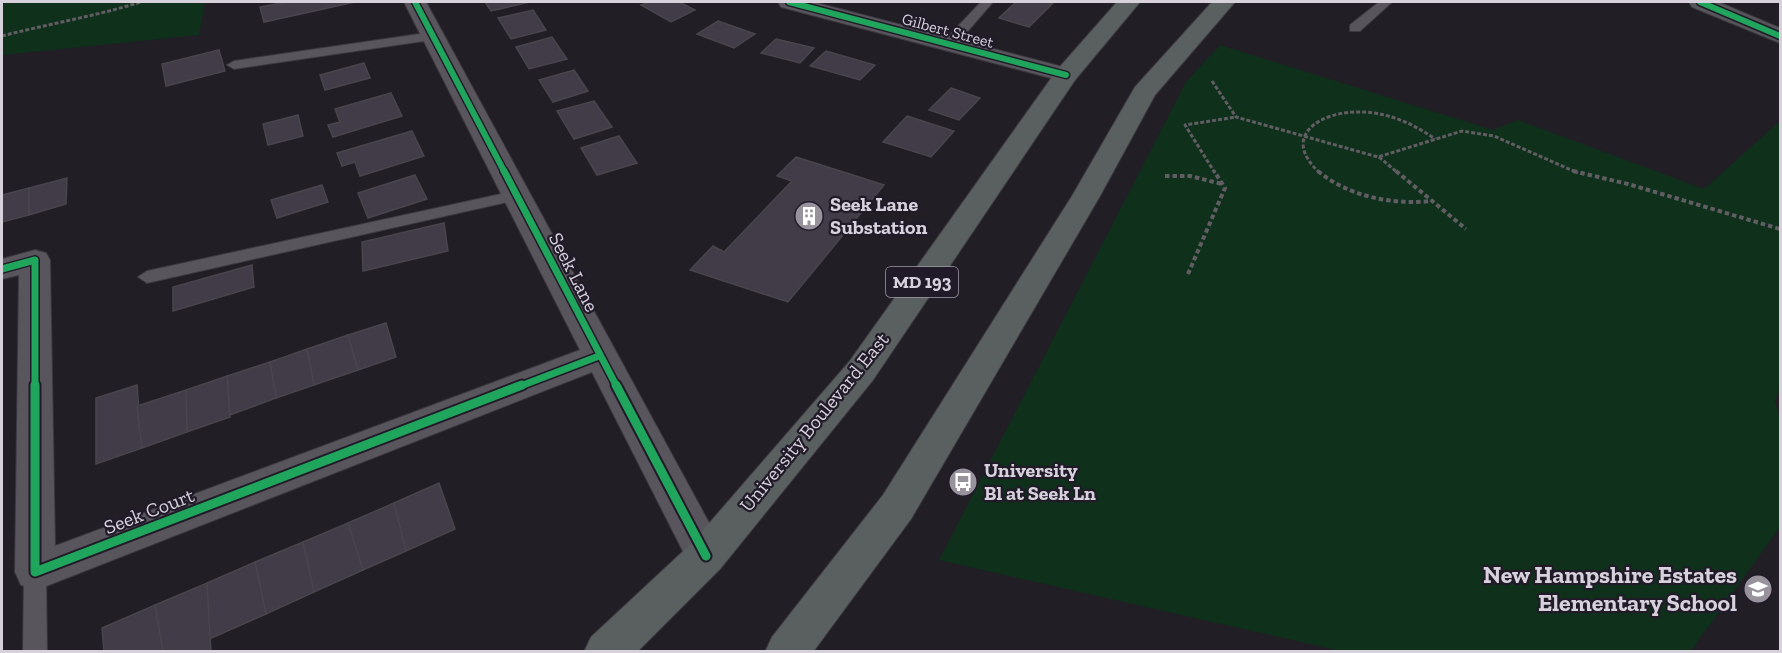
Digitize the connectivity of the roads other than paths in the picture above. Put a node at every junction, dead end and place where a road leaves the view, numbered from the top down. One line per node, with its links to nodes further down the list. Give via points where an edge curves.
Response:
1 (415, 2): 9 (street, Seek Lane)
2 (789, 2): 11 (street, Gilbert Street)
3 (987, 2): 11 (lane)
4 (1129, 2): 13 (main road, University Boulevard East / MD 193)
5 (1224, 2): 22 (main road, via 1144,92 1086,196 897,507)
6 (1386, 2): 8 (lane)
7 (1700, 2): 10 (main road)
8 (1355, 28)
9 (433, 36): 12 (lane); 14 (street, Seek Lane)
10 (1780, 36)
11 (949, 44): 13 (street, Gilbert Street)
12 (234, 65)
13 (1066, 75): 18 (main road, University Boulevard East / MD 193, via 861,371)
14 (515, 196): 16 (lane); 17 (street, Seek Lane)
15 (2, 269): 19 (street, via 35,260)
16 (147, 277)
17 (599, 356): 18 (street, Seek Lane); 19 (street, Seek Court)
18 (706, 556): 21 (main road, University Boulevard East / MD 193)
19 (35, 572): 20 (lane)
20 (35, 651)
21 (606, 651)
22 (787, 651)

